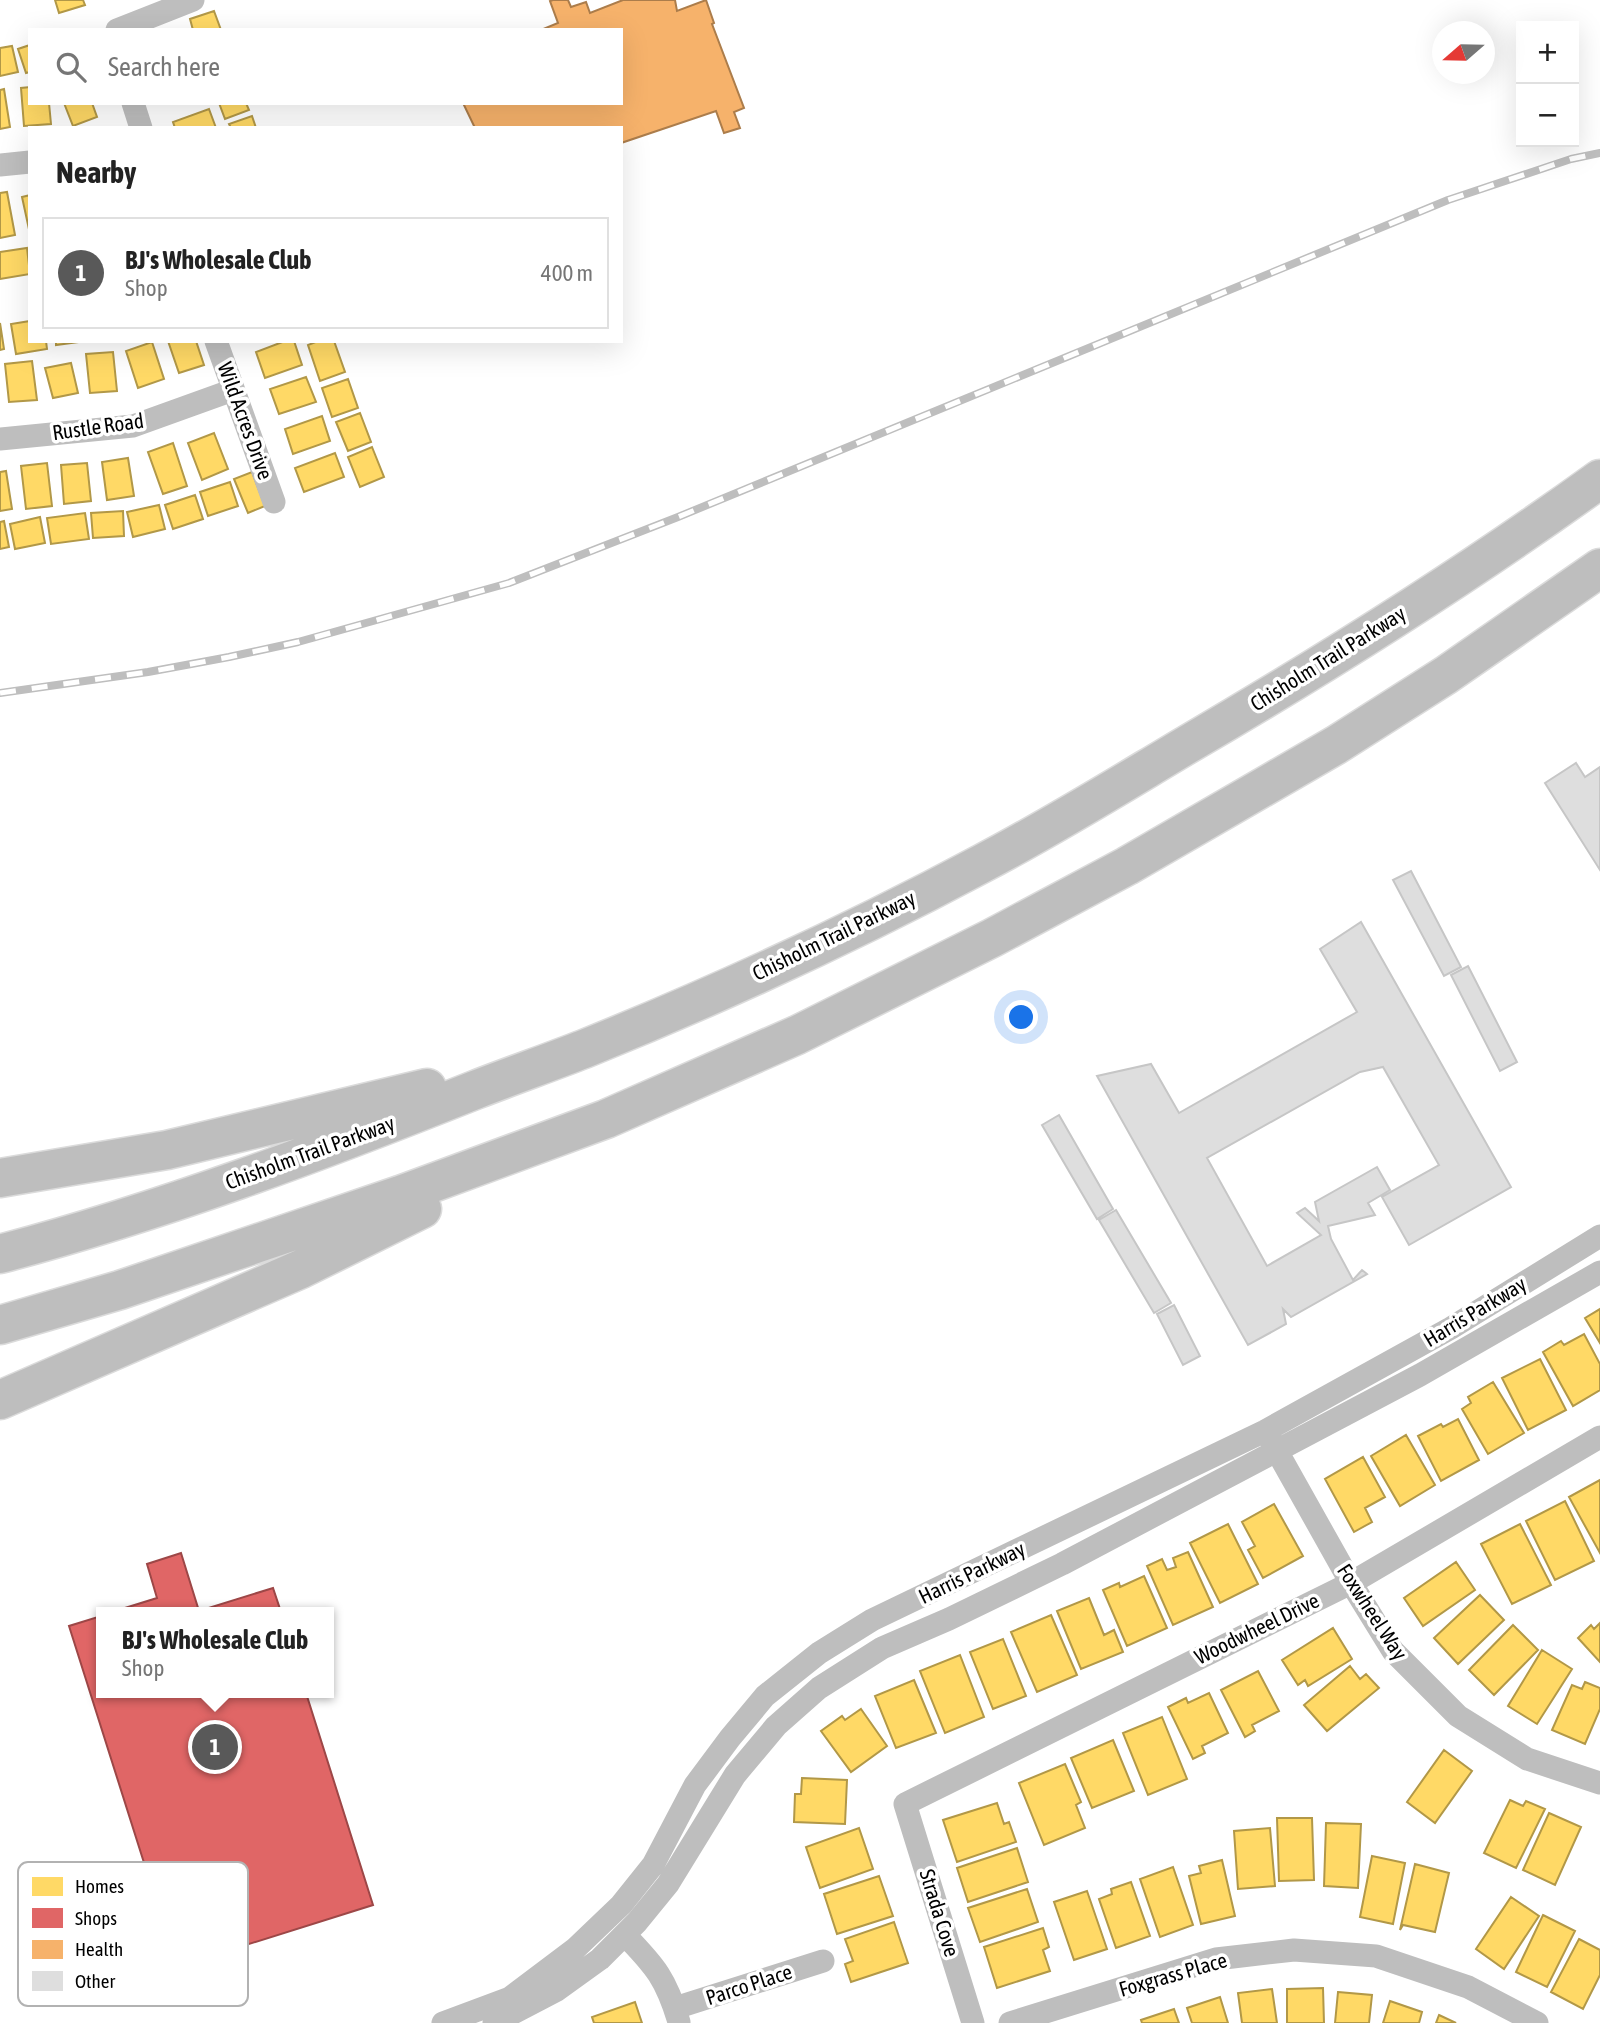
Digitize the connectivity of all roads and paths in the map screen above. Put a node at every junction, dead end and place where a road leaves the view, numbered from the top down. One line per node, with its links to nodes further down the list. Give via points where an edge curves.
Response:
1 (193, 0): 2 (street)
2 (122, 28)
3 (134, 105): 4 (street)
4 (140, 126)
5 (28, 162): 6 (street)
6 (0, 165)
7 (217, 343): 8 (street, Wild Acres Drive)
8 (233, 390): 9 (street, Rustle Road, via 132,426); 11 (street, Wild Acres Drive)
9 (0, 439)
10 (1600, 479): 13 (highway, Chisholm Trail Parkway, via 1354,644 984,863 767,969)
11 (274, 502)
12 (1600, 568): 14 (highway, via 1336,745 1127,866 797,1035)
13 (585, 1048): 15 (highway, via 180,1147); 17 (highway, Chisholm Trail Parkway, via 283,1166)
14 (606, 1119): 19 (highway, via 217,1258); 20 (highway, via 301,1269)
15 (0, 1178)
16 (1600, 1236): 22 (street, Harris Parkway)
17 (0, 1254)
18 (1600, 1272): 22 (street, Harris Parkway, via 1432,1369)
19 (0, 1325)
20 (0, 1400)
21 (1600, 1437): 23 (street, Woodwheel Drive)
22 (1271, 1441): 23 (street, Foxwheel Way); 26 (street, Harris Parkway, via 1062,1564 882,1648 819,1688 776,1726 735,1774 668,1884); 28 (street, Harris Parkway, via 872,1620 819,1653 765,1696 695,1785 653,1865 621,1905)
23 (1351, 1583): 24 (street, Foxwheel Way, via 1393,1651 1458,1716 1527,1759); 25 (street, Woodwheel Drive)
24 (1600, 1783)
25 (905, 1804): 32 (street, Strada Cove)
26 (625, 1935): 28 (street, Harris Parkway, via 557,1990); 29 (street, via 663,1978)
27 (823, 1961): 29 (street, Parco Place)
28 (516, 2011): 30 (street, Harris Parkway); 31 (street, Harris Parkway)
29 (677, 2016)
30 (443, 2023)
31 (494, 2023)
32 (973, 2023)
33 (1010, 2023): 34 (street, Foxgrass Place, via 1216,1959 1294,1950 1376,1956 1468,1987)
34 (1537, 2023)

